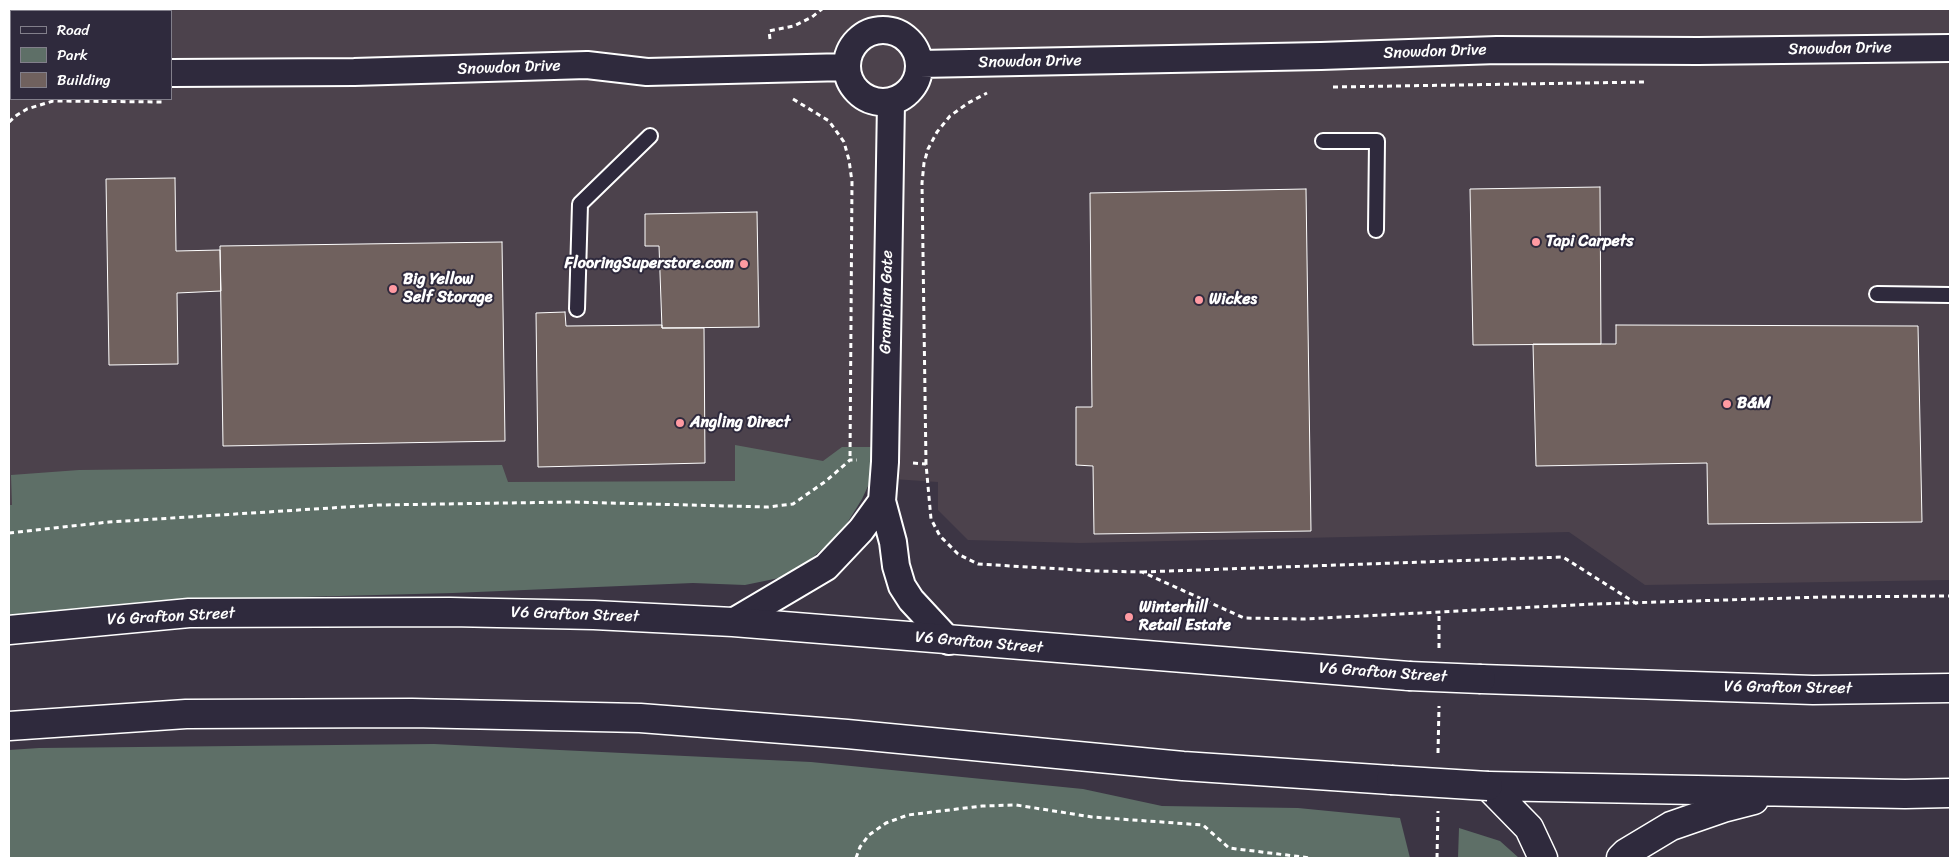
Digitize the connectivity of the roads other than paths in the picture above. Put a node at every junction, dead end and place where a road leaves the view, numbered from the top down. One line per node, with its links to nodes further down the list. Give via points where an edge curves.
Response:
1 (882, 19): 3 (street, via 892,30 912,42); 4 (street, via 872,31 860,37 849,52)
2 (1950, 48): 3 (street, Snowdon Drive, via 1487,50)
3 (920, 64): 6 (street, via 917,80 906,95)
4 (847, 67): 5 (street, Snowdon Drive, via 647,72 587,65); 6 (street, via 850,83 858,93 878,103)
5 (172, 74)
6 (891, 102): 13 (street, Grampian Gate)
7 (650, 136): 12 (lane, via 580,204)
8 (1323, 141): 9 (lane, via 1377,141)
9 (1376, 230)
10 (1878, 294): 11 (lane)
11 (1950, 295)
12 (578, 309)
13 (882, 501): 14 (street, via 861,530 826,566); 16 (street, Grampian Gate, via 902,586)
14 (733, 622): 15 (street, V6 Grafton Street, via 450,612 199,613); 16 (street, V6 Grafton Street)
15 (9, 630)
16 (949, 640): 17 (street, V6 Grafton Street, bridge, via 1408,676 1813,690)
17 (1950, 688)
18 (9, 726): 19 (street, bridge, via 186,714 640,718 1183,766)
19 (1488, 786): 20 (street); 22 (street, via 1529,828)
20 (1784, 792): 21 (street); 23 (street, via 1671,826)
21 (1950, 793)
22 (1543, 858)
23 (1621, 858)

